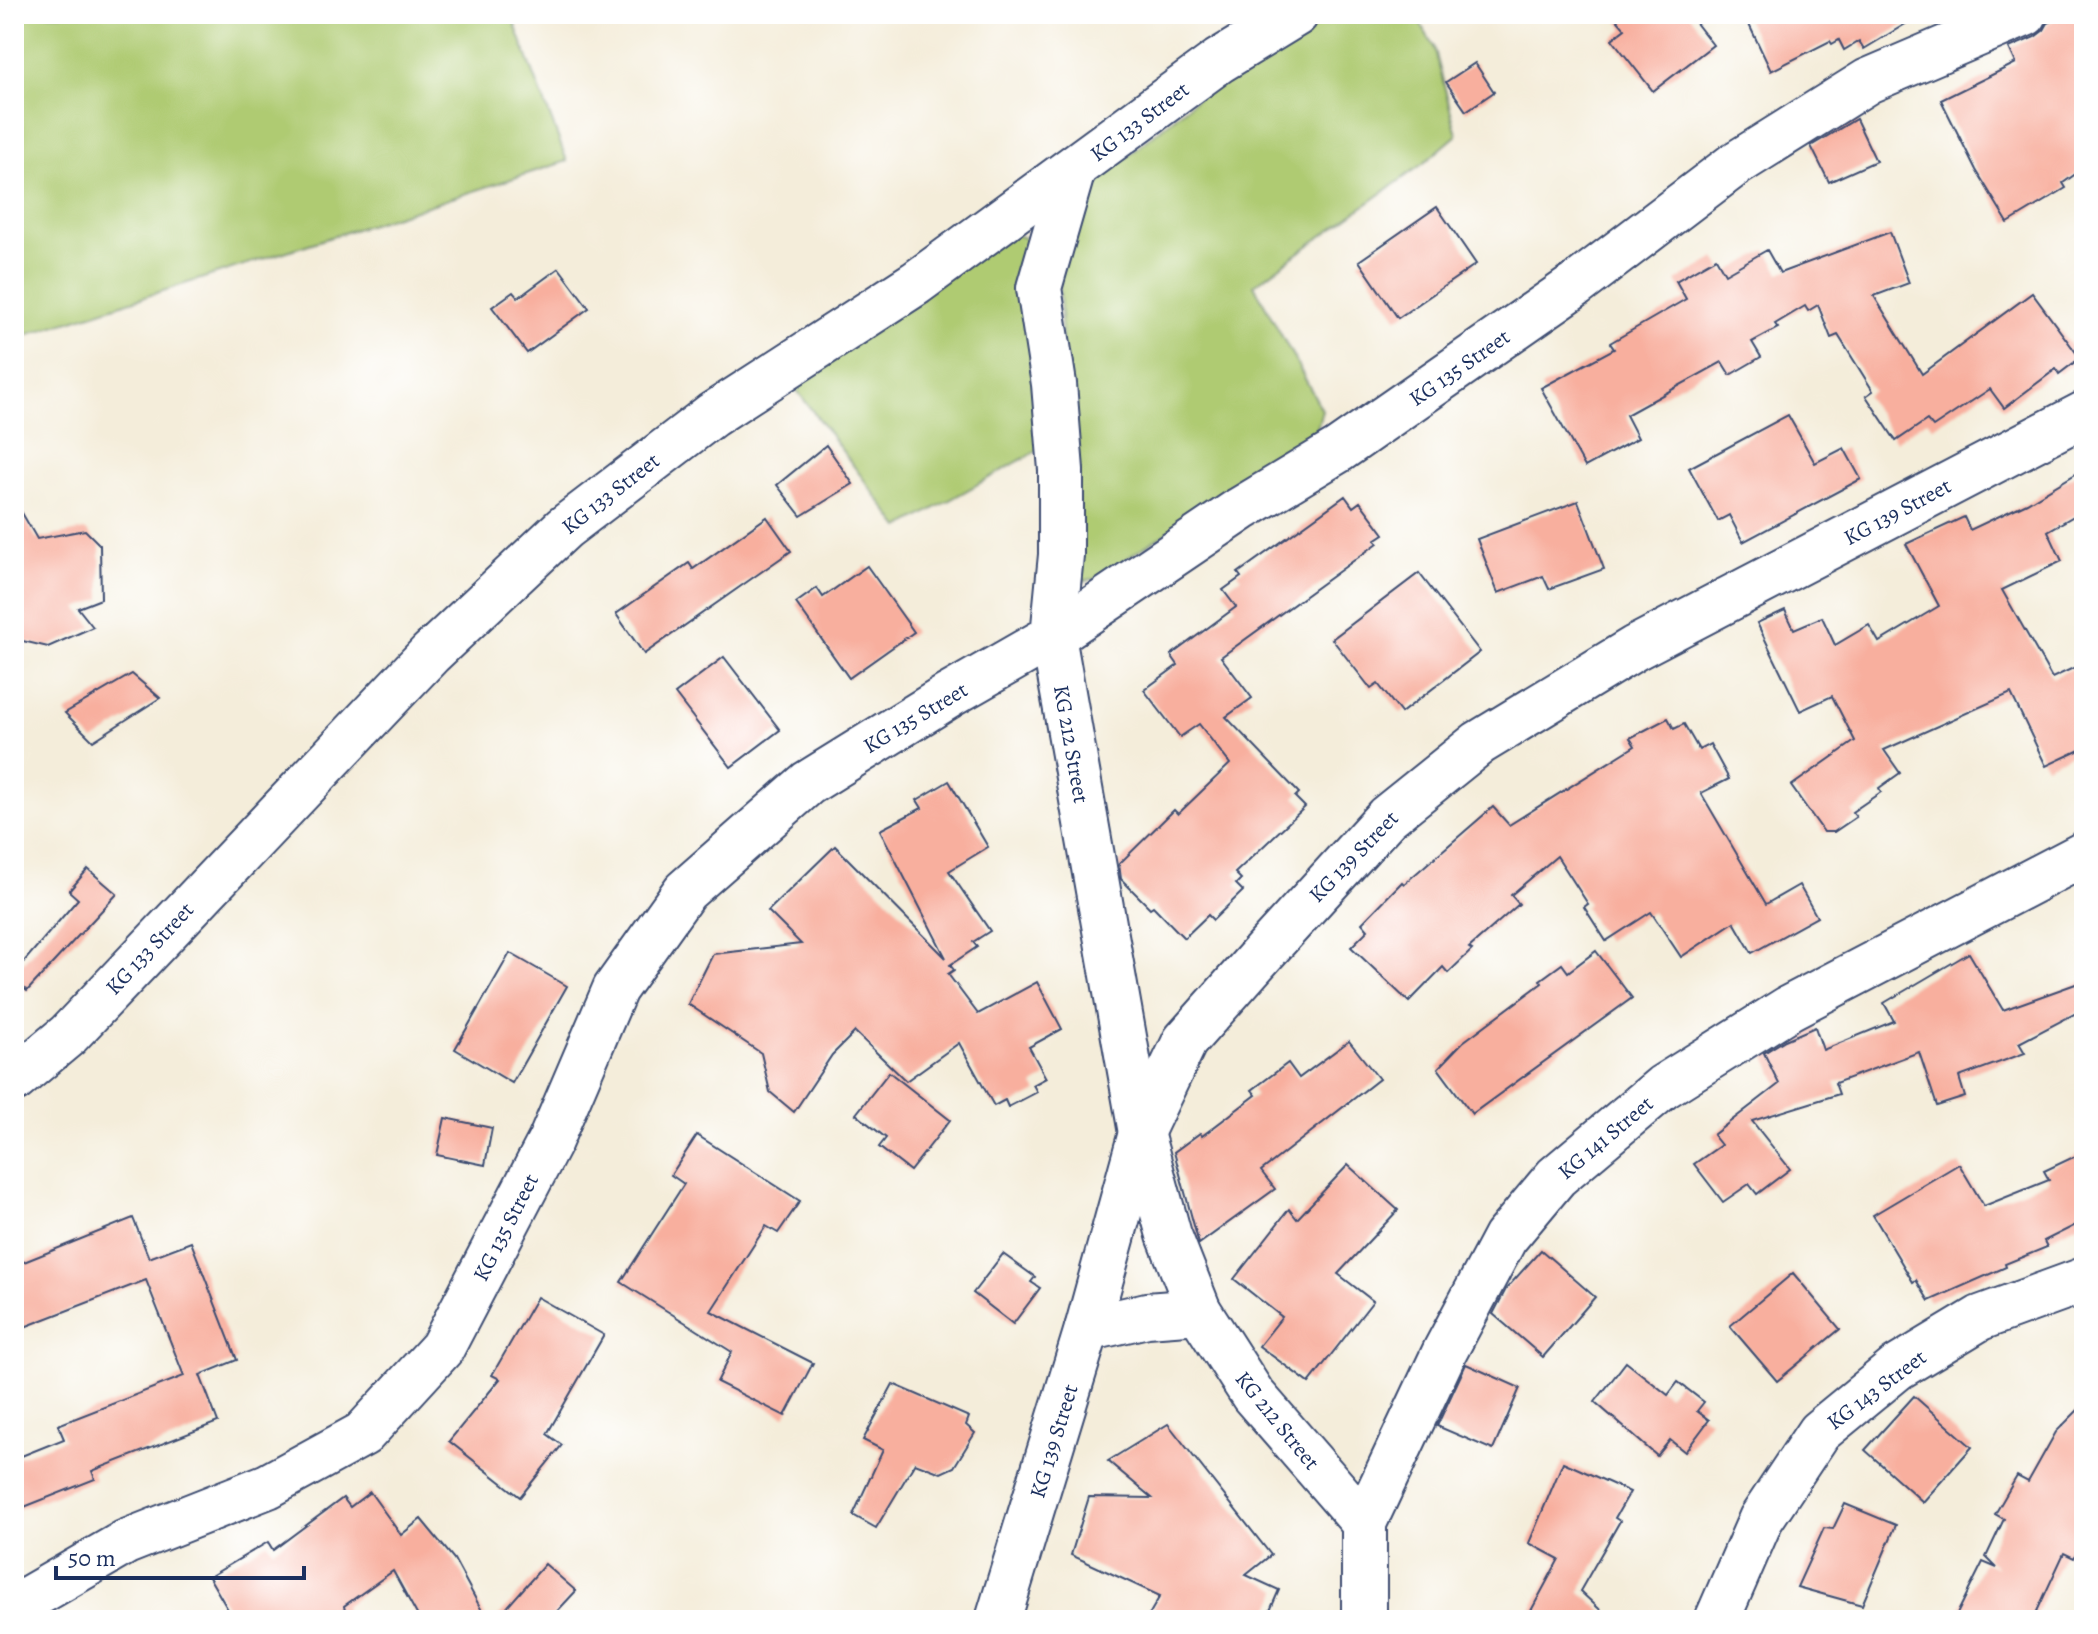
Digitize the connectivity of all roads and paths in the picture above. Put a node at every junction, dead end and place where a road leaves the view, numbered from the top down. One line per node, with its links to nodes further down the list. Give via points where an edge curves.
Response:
1 (1296, 14): 3 (street, KG 133 Street, via 1219,61)
2 (2025, 14): 5 (street, KG 135 Street, via 1868,81 1734,165 1576,285 1339,450)
3 (1073, 170): 5 (street, KG 212 Street, via 1039,288 1061,470 1061,555); 7 (street, KG 133 Street, via 916,283 712,415 564,528 430,654 68,1035)
4 (2084, 414): 8 (street, KG 139 Street, via 1635,648 1479,743 1387,817 1185,1041)
5 (1053, 636): 8 (street, KG 212 Street); 13 (street, KG 135 Street, via 808,783 685,891 615,989 550,1141 442,1348 363,1434 268,1486 126,1542)
6 (2084, 854): 12 (street, KG 141 Street, via 1789,1008 1663,1087 1556,1177 1505,1238)
7 (14, 1080)
8 (1141, 1133): 10 (street, KG 212 Street, via 1169,1235); 11 (street, KG 139 Street)
9 (2084, 1280): 16 (street, KG 143 Street, via 1980,1318 1897,1368 1819,1432 1761,1519)
10 (1199, 1311): 11 (street, via 1147,1315); 12 (street, KG 212 Street, via 1253,1395)
11 (1087, 1329): 14 (street, KG 139 Street)
12 (1364, 1523): 15 (street, KG 141 Street)
13 (14, 1610)
14 (998, 1620)
15 (1364, 1620)
16 (1717, 1620)

